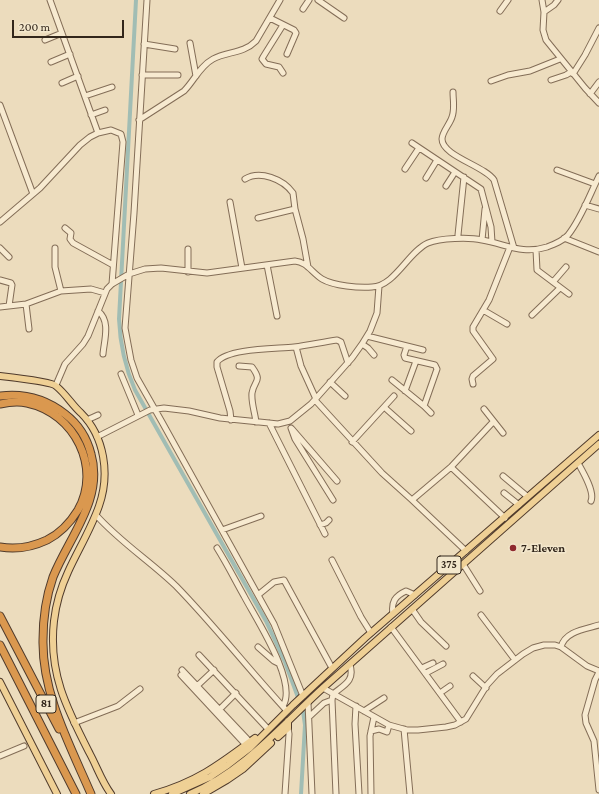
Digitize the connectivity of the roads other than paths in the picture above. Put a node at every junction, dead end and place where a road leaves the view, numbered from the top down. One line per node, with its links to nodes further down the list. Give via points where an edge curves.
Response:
1 (50, 0): 16 (street)
2 (147, 0): 19 (street)
3 (280, 0): 12 (street)
4 (309, 0): 9 (street)
5 (318, 0): 13 (street)
6 (508, 0): 10 (street)
7 (542, 0): 11 (street)
8 (558, 0): 11 (street)
9 (303, 9)
10 (500, 11)
11 (544, 12): 23 (street, via 544,36)
12 (270, 18): 14 (street); 30 (street, via 251,46 214,58)
13 (344, 18)
14 (283, 25): 22 (street, via 296,33); 25 (street, via 262,59 266,64 279,67)
15 (599, 28): 26 (street)
16 (62, 33): 17 (street); 21 (street)
17 (45, 40)
18 (190, 43): 30 (street)
19 (144, 44): 20 (street); 27 (street)
20 (175, 49)
21 (70, 54): 24 (street); 29 (street)
22 (287, 54)
23 (560, 59): 26 (street); 32 (street, via 530,71)
24 (51, 62)
25 (283, 73)
26 (572, 73): 31 (street); 37 (street)
27 (142, 75): 28 (street); 43 (street)
28 (178, 75)
29 (78, 76): 34 (street); 38 (street)
30 (196, 76): 43 (street, via 184,91)
31 (551, 80)
32 (490, 81)
33 (599, 82): 37 (street)
34 (62, 83)
35 (112, 86): 38 (street)
36 (452, 92): 71 (street, via 454,109 442,137 443,143 456,155 492,177 496,183)
37 (590, 94): 39 (street)
38 (85, 96): 42 (street)
39 (599, 103)
40 (0, 105): 57 (street)
41 (105, 110): 42 (street)
42 (91, 115): 44 (street)
43 (139, 120): 84 (street)
44 (98, 133): 57 (street, via 85,141); 78 (street, via 111,130 117,132 121,134 122,142)
45 (412, 143): 46 (street)
46 (419, 148): 47 (street); 48 (street)
47 (437, 160): 50 (street); 53 (street)
48 (405, 169)
49 (557, 170): 55 (street)
50 (455, 172): 52 (street); 56 (street)
51 (599, 176): 55 (street)
52 (464, 177): 60 (street, via 481,189); 67 (street)
53 (426, 178)
54 (245, 179): 61 (street, via 254,175 266,175 285,186 293,193)
55 (595, 184): 59 (street)
56 (446, 186)
57 (33, 194): 65 (street)
58 (230, 202): 82 (street)
59 (585, 205): 62 (street); 68 (street)
60 (485, 207): 69 (street); 70 (street)
61 (295, 209): 64 (street); 80 (street)
62 (599, 209)
63 (0, 213): 65 (street)
64 (258, 218)
65 (2, 220)
66 (65, 228): 78 (street, via 71,233 70,239 73,243)
67 (458, 235)
68 (564, 238): 75 (street, via 551,246); 76 (street)
69 (482, 240): 70 (street); 88 (street, via 455,239 430,243 420,248 389,280)
70 (492, 242): 71 (street)
71 (512, 247): 75 (street); 96 (street)
72 (0, 248): 77 (street)
73 (55, 248): 90 (street, via 55,267)
74 (188, 249): 83 (street)
75 (536, 250): 86 (street, via 536,270)
76 (599, 252)
77 (9, 257)
78 (113, 265): 87 (street)
79 (267, 265): 80 (street, via 301,261); 82 (street); 99 (street)
80 (308, 267): 88 (street, via 329,282 346,286)
81 (566, 267): 86 (street)
82 (242, 268): 83 (street, via 207,273)
83 (188, 272): 84 (street, via 153,269)
84 (127, 275): 87 (street); 127 (street, via 125,328 129,352 137,378)
85 (0, 280): 94 (street, via 12,285)
86 (553, 282): 89 (street)
87 (113, 283): 91 (street)
88 (379, 286): 102 (street, via 376,313)
89 (560, 288): 92 (street); 98 (street)
90 (61, 290): 91 (street, via 91,289); 93 (street)
91 (105, 293): 97 (street)
92 (569, 294)
93 (26, 304): 94 (street); 101 (street)
94 (9, 306): 95 (street)
95 (0, 307)
96 (483, 310): 100 (street); 116 (street, via 473,329 493,359 473,376)
97 (98, 311): 107 (street, via 106,331); 117 (street, via 88,336 65,364)
98 (532, 315)
99 (277, 316)
100 (507, 324)
101 (29, 329)
102 (367, 336): 103 (street); 105 (street)
103 (362, 344): 108 (street); 110 (street)
104 (296, 346): 110 (street, via 339,340); 122 (street); 132 (street, via 269,350 254,349 219,359 217,367)
105 (407, 346): 106 (street); 109 (street, via 404,357)
106 (423, 350)
107 (103, 354)
108 (374, 355)
109 (416, 361): 118 (street); 124 (street, via 435,365 437,369)
110 (348, 363): 115 (street)
111 (239, 366): 133 (street, via 252,367 257,375 257,384 252,393)
112 (121, 374): 129 (street)
113 (0, 376): 117 (main road)
114 (392, 380): 118 (street)
115 (330, 382): 120 (street); 122 (street)
116 (473, 384)
117 (56, 385): 131 (main road)
118 (405, 391): 124 (street)
119 (0, 396): 227 (highway, via 39,399 68,416 82,432 92,458 92,493 53,579 45,610 42,639 45,672 52,700)
120 (344, 396)
121 (394, 396): 125 (street)
122 (315, 400): 134 (street, via 303,412); 142 (street)
123 (0, 404): 161 (highway, via 28,403 48,411 62,421 75,435 81,447 87,479 79,507 59,532 44,542 29,547)
124 (424, 406): 128 (street)
125 (384, 407): 138 (street); 142 (street)
126 (484, 409): 135 (street)
127 (152, 410): 129 (street); 132 (street, via 178,409); 159 (street)
128 (431, 413)
129 (140, 414): 141 (street)
130 (98, 415): 131 (street)
131 (87, 420): 141 (main road)
132 (231, 420): 133 (street)
133 (256, 422): 136 (street)
134 (286, 422): 136 (street); 137 (street)
135 (493, 422): 139 (street); 145 (street)
136 (268, 423): 158 (street)
137 (291, 428): 147 (street); 150 (street, via 295,439)
138 (411, 431)
139 (503, 433)
140 (599, 435): 149 (main road, 375)
141 (97, 437): 154 (main road, via 104,456 105,474)
142 (352, 442): 151 (street, via 382,474)
143 (599, 444): 144 (main road, 375)
144 (578, 463): 152 (street, via 592,491); 165 (main road, 375)
145 (451, 467): 151 (street); 156 (street)
146 (504, 476): 149 (street)
147 (337, 481)
148 (504, 492): 153 (street)
149 (528, 497): 153 (main road, 375)
150 (333, 500)
151 (412, 500): 163 (street)
152 (591, 501)
153 (519, 505): 156 (main road, 375)
154 (96, 515): 206 (street, via 110,530 167,577 198,608); 214 (main road, via 64,580 54,621 53,646 57,675 62,696)
155 (261, 516): 159 (street)
156 (505, 518): 163 (main road, 375)
157 (329, 520): 158 (street)
158 (320, 525): 160 (street)
159 (222, 530): 167 (street)
160 (325, 534)
161 (0, 547)
162 (218, 548): 183 (street, via 270,642)
163 (466, 551): 168 (main road, 375)
164 (332, 560): 175 (street)
165 (463, 564): 166 (street); 169 (main road, 375)
166 (480, 591)
167 (258, 595): 187 (street, via 274,582 284,580); 202 (street, via 274,624)
168 (415, 595): 170 (main road, 375); 170 (street, via 406,591 396,597 392,602)
169 (412, 609): 174 (main road, 375); 178 (street, via 421,622)
170 (393, 614): 175 (main road, 375)
171 (481, 615): 182 (street)
172 (0, 616): 227 (highway, 81)
173 (599, 626): 180 (street, via 568,636)
174 (391, 627): 176 (main road, 375); 188 (street)
175 (371, 633): 176 (main road); 187 (main road, 375)
176 (384, 633): 186 (main road, 375)
177 (0, 645): 226 (highway, 81)
178 (446, 646)
179 (258, 647): 183 (street)
180 (561, 647): 182 (street, via 544,645 533,648); 190 (street, via 587,666)
181 (199, 655): 189 (street)
182 (515, 660): 197 (street, via 497,674)
183 (278, 663): 206 (street, via 286,686 286,700)
184 (433, 663): 188 (street)
185 (443, 664): 191 (street)
186 (350, 665): 196 (main road, 375); 201 (street, via 352,677)
187 (332, 668): 202 (main road, 375)
188 (422, 668): 191 (street)
189 (214, 670): 194 (street); 199 (street)
190 (599, 671): 223 (street, via 584,715 594,741)
191 (426, 673): 200 (street)
192 (473, 676): 197 (street)
193 (0, 682): 224 (main road)
194 (197, 686): 208 (street); 220 (street, via 182,673)
195 (450, 686): 200 (street)
196 (324, 688): 201 (street); 205 (main road, 375)
197 (486, 688): 213 (street, via 466,719)
198 (140, 689): 214 (street, via 118,706)
199 (236, 693): 208 (street); 217 (street)
200 (440, 693): 213 (street)
201 (333, 694): 204 (street); 207 (street)
202 (302, 697): 209 (main road, 375)
203 (384, 698): 210 (street)
204 (332, 700): 212 (street, via 324,703); 234 (street)
205 (306, 704): 212 (street); 215 (main road, 375)
206 (283, 706): 209 (street)
207 (356, 706): 210 (street); 235 (street)
208 (220, 709): 220 (street)
209 (287, 711): 217 (main road, 375)
210 (364, 711): 211 (street)
211 (374, 717): 216 (street); 219 (street)
212 (309, 718): 233 (street)
213 (461, 722): 218 (street, via 437,729)
214 (74, 723): 225 (main road)
215 (288, 725): 230 (main road, 375, via 233,769); 231 (main road, via 243,769); 232 (street)
216 (389, 725): 218 (street); 219 (street, via 387,732 379,729)
217 (268, 729): 220 (main road); 229 (main road, 375, via 250,748 228,765 200,782)
218 (404, 729): 237 (street)
219 (371, 731): 236 (street)
220 (248, 744): 228 (main road, via 205,774)
221 (24, 746): 222 (street)
222 (0, 756)
223 (599, 790)
224 (56, 793)
225 (111, 793)
226 (76, 794)
227 (91, 794)
228 (154, 794)
229 (172, 794)
230 (190, 794)
231 (203, 794)
232 (285, 794)
233 (312, 794)
234 (336, 794)
235 (359, 794)
236 (371, 794)
237 (410, 794)

